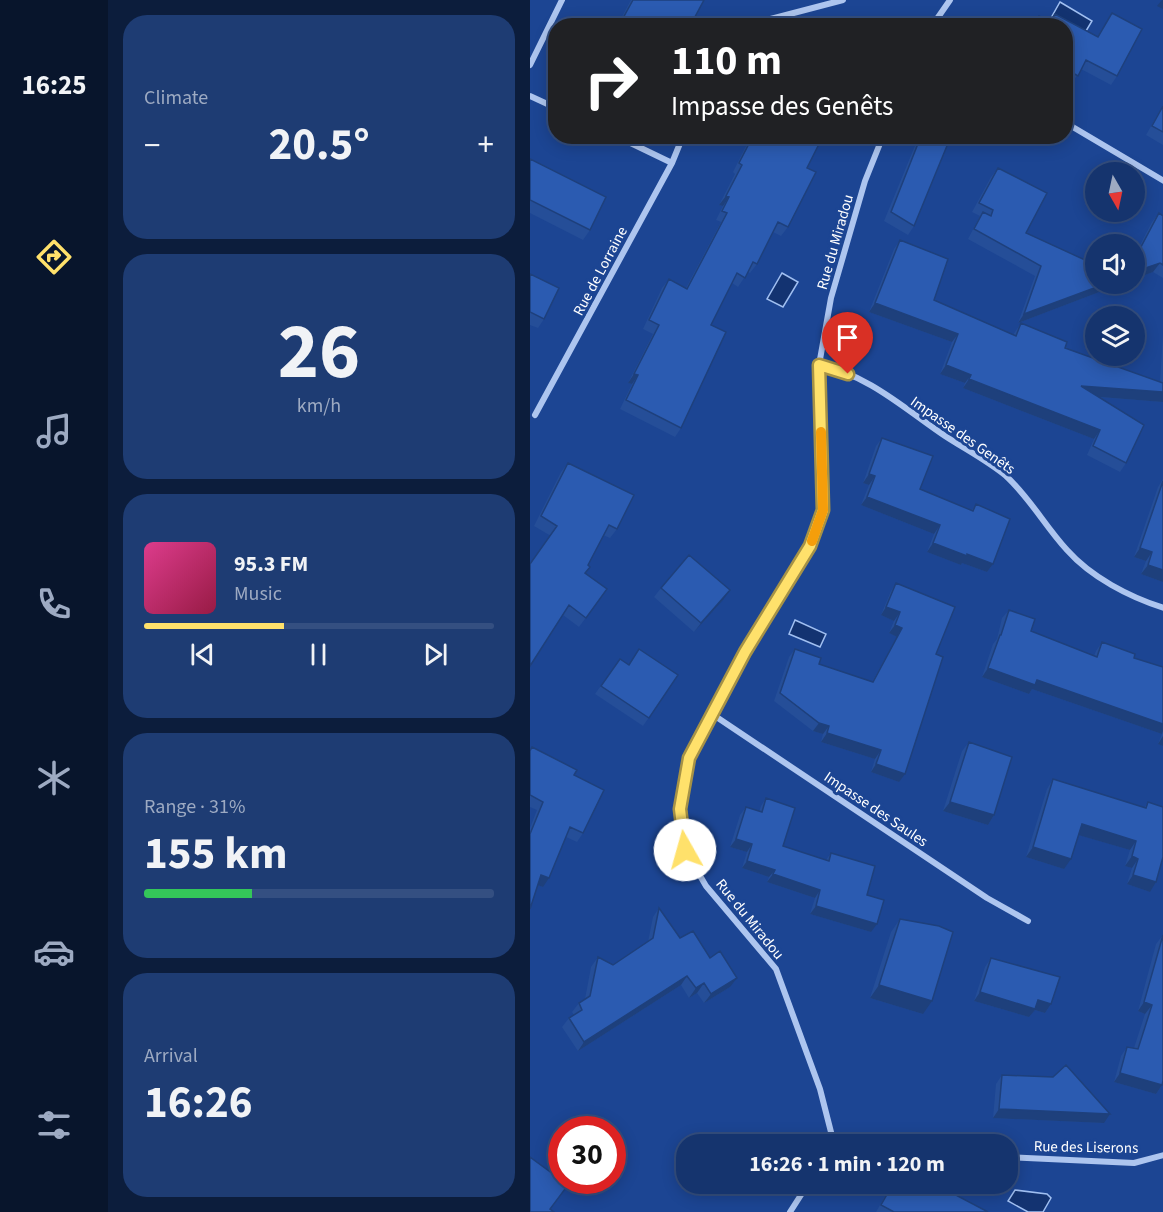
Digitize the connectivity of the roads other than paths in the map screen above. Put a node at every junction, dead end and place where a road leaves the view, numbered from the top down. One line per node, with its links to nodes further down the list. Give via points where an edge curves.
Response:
1 (562, 0): 4 (street)
2 (844, 0): 5 (street)
3 (950, 0): 6 (street)
4 (553, 18)
5 (775, 18)
6 (938, 18)
7 (548, 28): 8 (street)
8 (530, 65)
9 (530, 96): 10 (street)
10 (548, 104)
11 (1073, 127): 16 (street)
12 (633, 144): 15 (street)
13 (680, 144): 15 (street, Rue de Lorraine)
14 (879, 144): 17 (street, Rue du Miradou, via 831,298)
15 (672, 163): 18 (street, Rue de Lorraine)
16 (1163, 181)
17 (819, 365): 19 (street, Impasse des Genêts, via 864,380 1005,476 1033,505 1067,551 1092,573 1142,601); 20 (street, Rue du Miradou, via 823,510 810,546)
18 (535, 415)
19 (1163, 608)
20 (712, 714): 21 (street, Impasse des Saules, via 987,898); 22 (street, Rue du Miradou, via 689,758 680,809 685,850 706,886 776,969 820,1089)
21 (1028, 921)
22 (831, 1134)
23 (1163, 1155): 24 (street, Rue des Liserons, via 1134,1163)
24 (1018, 1158)
25 (802, 1194): 26 (street)
26 (790, 1212)

